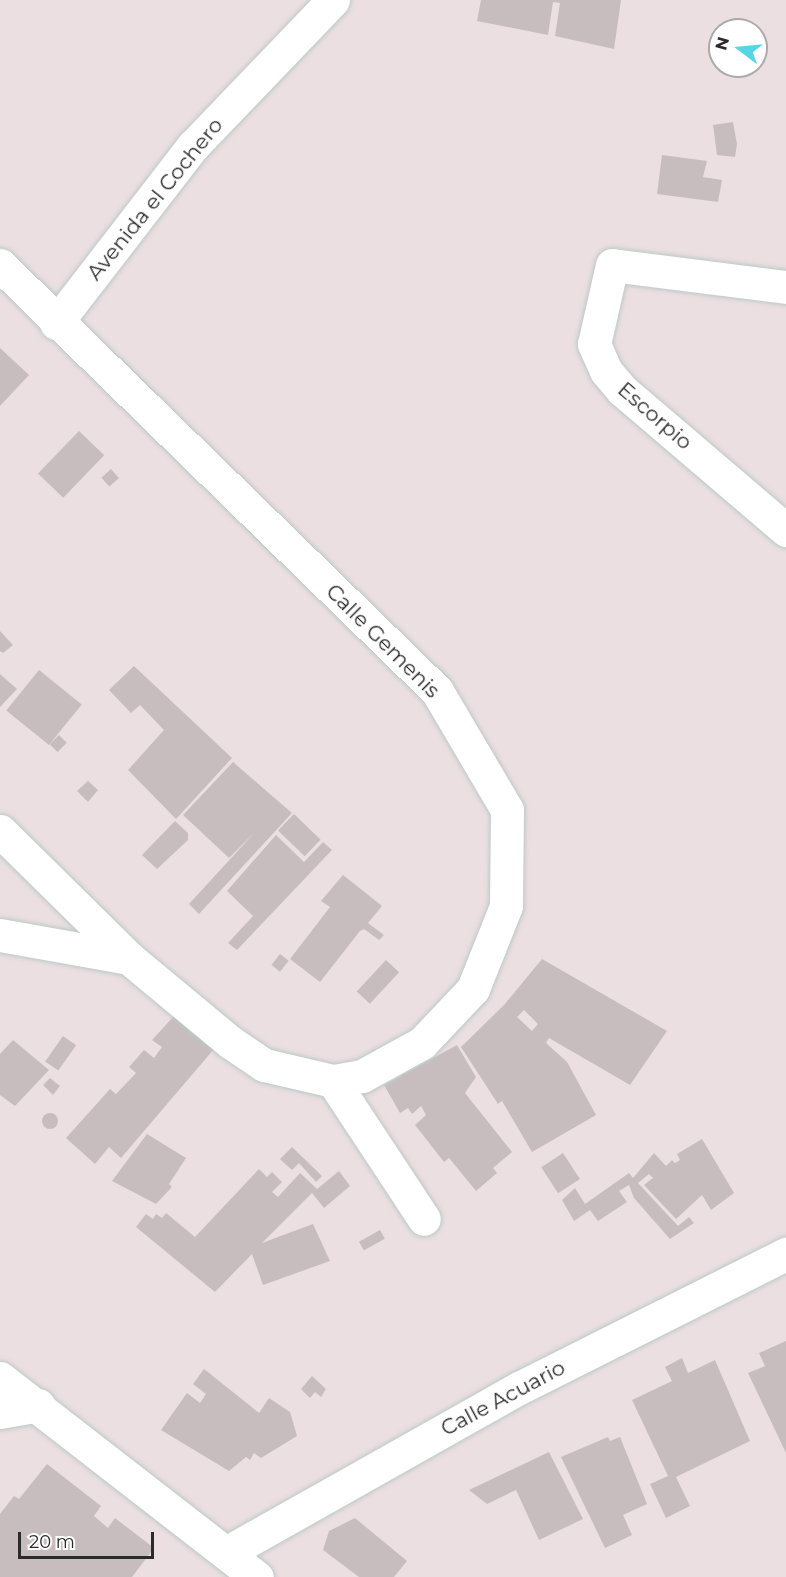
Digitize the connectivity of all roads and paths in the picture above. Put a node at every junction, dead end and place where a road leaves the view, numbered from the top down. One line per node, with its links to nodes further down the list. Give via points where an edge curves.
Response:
1 (333, 0): 4 (street, Avenida el Cochero, via 193,146)
2 (0, 265): 4 (street, Calle Gemenis)
3 (786, 287): 5 (street, Escorpio, via 612,265 594,344 606,371 622,390)
4 (56, 323): 9 (street, Calle Gemenis, via 437,691 507,810 506,906 473,989 423,1043 362,1076)
5 (786, 530)
6 (0, 831): 8 (street, Calle Gemenis)
7 (0, 935): 8 (street)
8 (129, 958): 9 (street, Calle Gemenis, via 230,1042 264,1065)
9 (333, 1080): 10 (street)
10 (424, 1219)
11 (782, 1250): 15 (street, Calle Acuario, via 521,1387)
12 (0, 1378): 13 (street)
13 (38, 1405): 14 (street); 15 (street)
14 (0, 1412)
15 (226, 1553): 16 (street)
16 (257, 1577)

